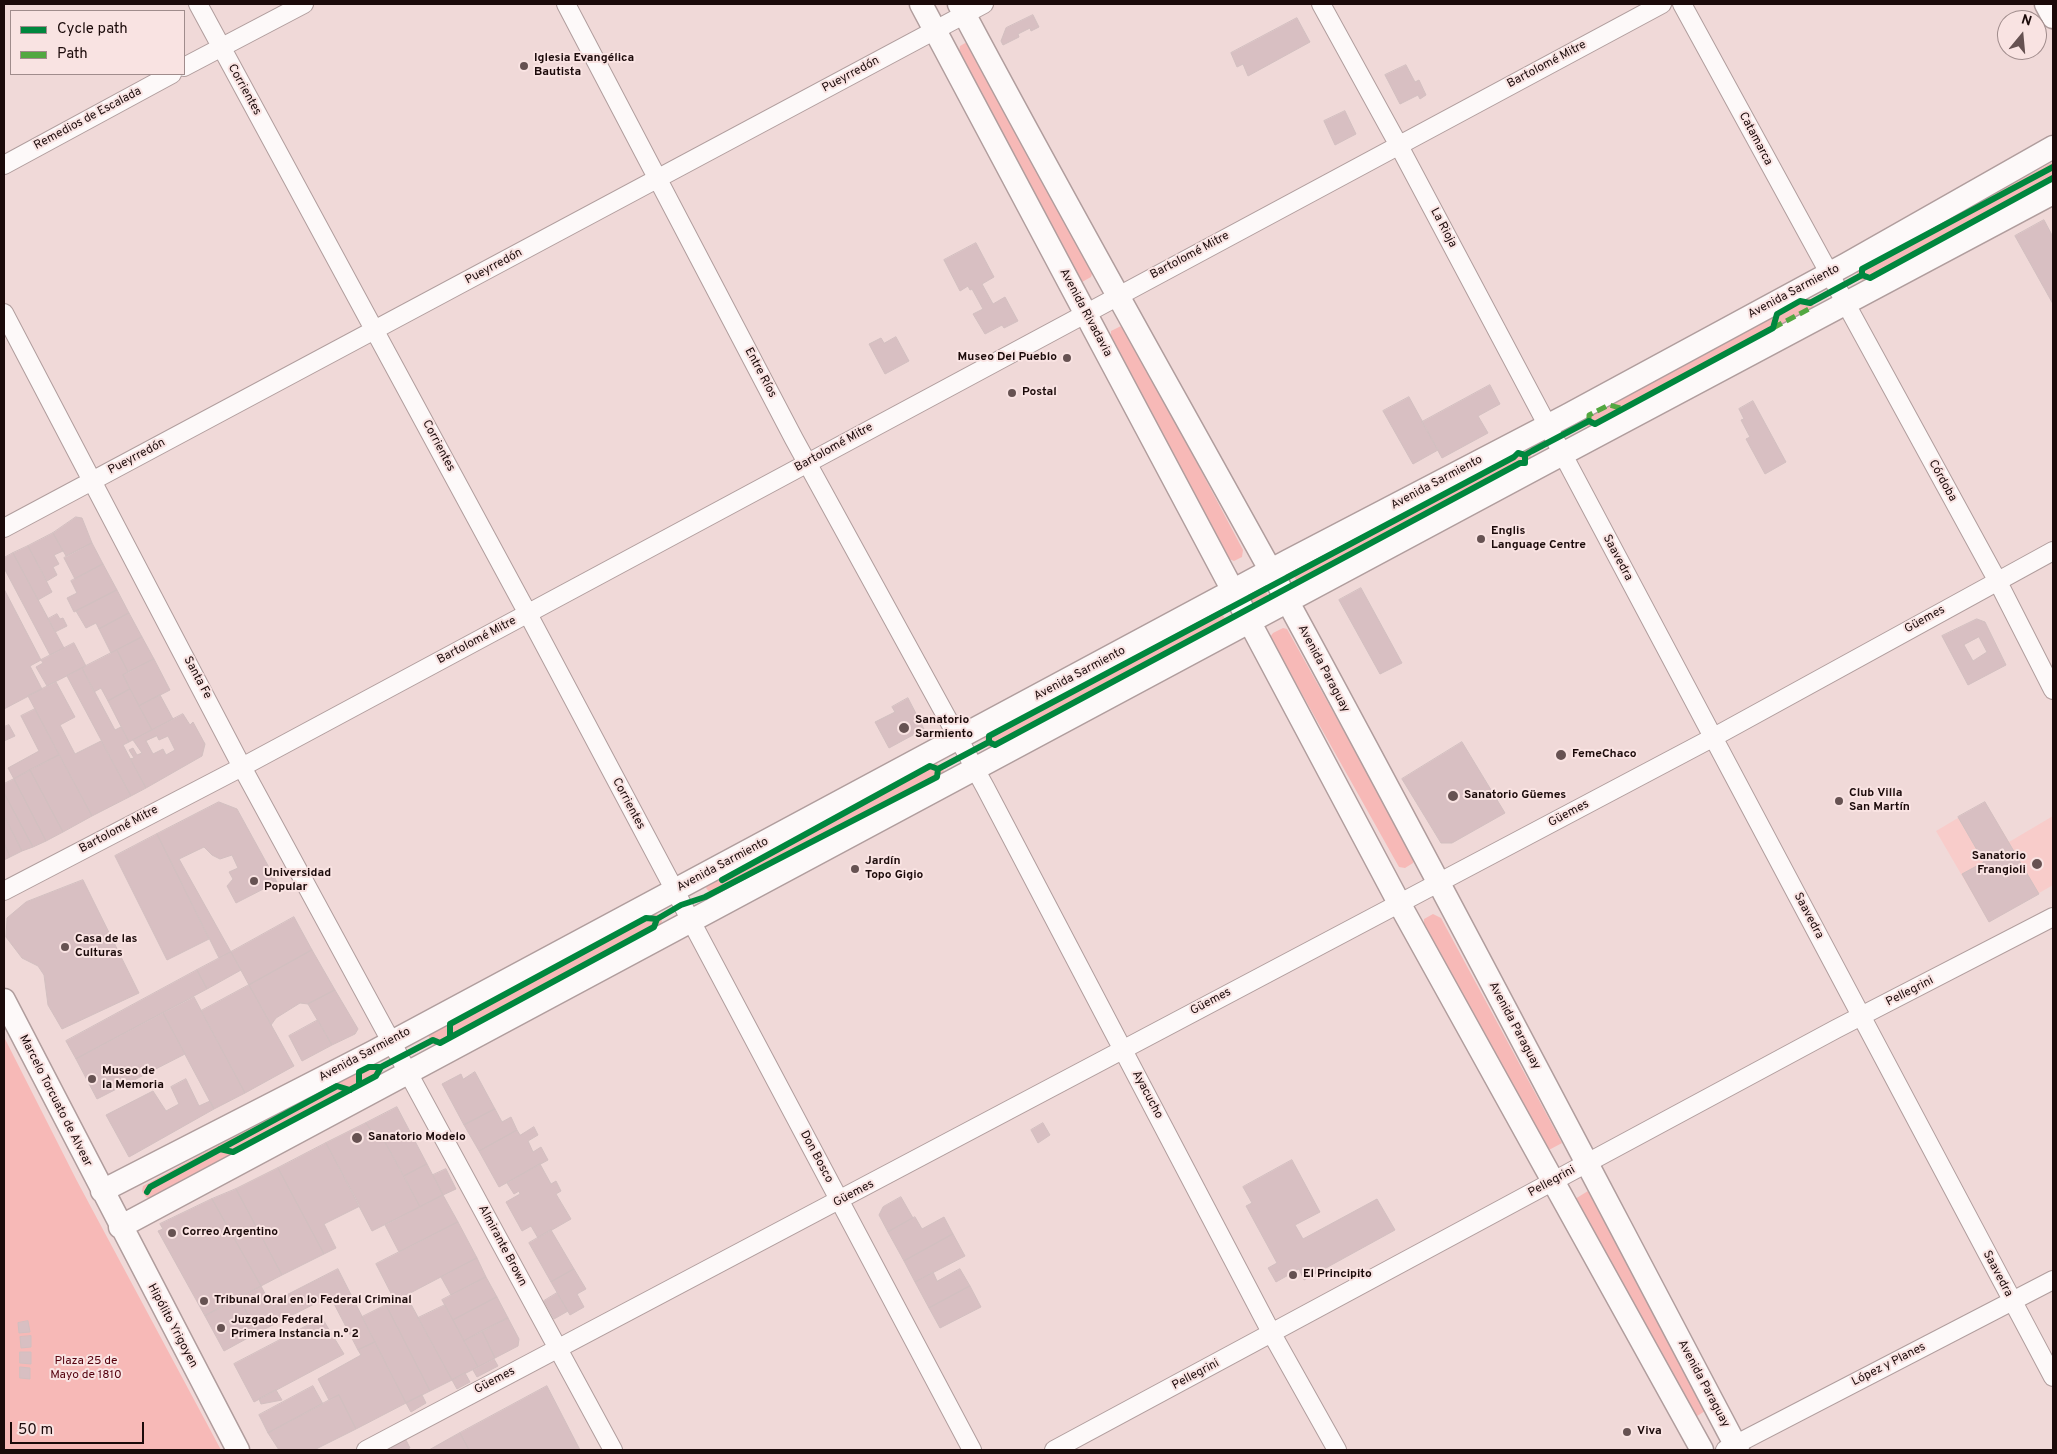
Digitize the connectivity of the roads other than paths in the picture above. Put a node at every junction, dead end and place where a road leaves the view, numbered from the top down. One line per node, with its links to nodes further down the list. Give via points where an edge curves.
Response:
1 (198, 4): 13 (street, Corrientes)
2 (304, 4): 13 (street)
3 (566, 4): 19 (street, Entre Ríos)
4 (921, 4): 12 (main road, Avenida Rivadavia)
5 (984, 4): 10 (street, Pueyrredón)
6 (1321, 4): 16 (street, La Rioja)
7 (1662, 4): 16 (street, Bartolomé Mitre)
8 (1682, 4): 21 (street, Catamarca)
9 (2046, 4): 11 (main road)
10 (962, 9): 12 (street, Pueyrredón); 22 (main road)
11 (2053, 17)
12 (935, 30): 19 (street, Pueyrredón); 24 (main road, Avenida Rivadavia)
13 (221, 47): 14 (street); 26 (street, Corrientes)
14 (185, 66)
15 (170, 75): 18 (street, Remedios de Escalada)
16 (1398, 144): 22 (street, Bartolomé Mitre); 27 (street, La Rioja)
17 (2053, 147): 21 (main road, Avenida Sarmiento)
18 (4, 164)
19 (658, 178): 26 (street, Pueyrredón); 29 (street, Entre Ríos)
20 (2053, 193): 23 (main road)
21 (1828, 273): 23 (street, Córdoba); 27 (main road, Avenida Sarmiento)
22 (1117, 295): 24 (street, Bartolomé Mitre); 33 (main road)
23 (1845, 304): 28 (main road); 34 (street, Córdoba)
24 (1084, 312): 29 (street, Bartolomé Mitre); 35 (main road, Avenida Rivadavia)
25 (4, 313): 30 (street, Santa Fe)
26 (375, 329): 30 (street, Pueyrredón); 37 (street, Corrientes)
27 (1547, 425): 28 (street, La Rioja); 33 (main road, Avenida Sarmiento)
28 (1562, 454): 36 (main road); 40 (street, Saavedra)
29 (807, 463): 37 (street, Bartolomé Mitre); 41 (street, Entre Ríos)
30 (93, 481): 31 (street, Pueyrredón); 42 (street, Santa Fe)
31 (4, 528)
32 (2053, 550): 34 (street, Güemes)
33 (1270, 571): 35 (main road, Avenida Sarmiento); 36 (main road)
34 (1997, 580): 39 (street, Córdoba); 40 (street, Güemes)
35 (1233, 592): 38 (main road, Avenida Rivadavia); 41 (main road, Avenida Sarmiento)
36 (1288, 602): 38 (main road); 44 (main road, Avenida Paraguay)
37 (528, 614): 42 (street, Bartolomé Mitre); 46 (street, Corrientes)
38 (1251, 622): 43 (main road); 47 (main road)
39 (2053, 690)
40 (1714, 737): 44 (street, Güemes); 51 (street, Saavedra)
41 (958, 740): 43 (street, Ayacucho); 46 (main road, Avenida Sarmiento)
42 (242, 766): 45 (street, Bartolomé Mitre); 52 (street, Santa Fe)
43 (974, 769): 49 (main road); 53 (street, Ayacucho)
44 (1438, 884): 47 (street, Güemes); 55 (main road, Avenida Paraguay)
45 (4, 891)
46 (674, 891): 49 (street, Don Bosco); 52 (main road, Avenida Sarmiento)
47 (1399, 903): 53 (street, Güemes); 56 (main road)
48 (2053, 917): 51 (street, Pellegrini)
49 (690, 921): 54 (main road); 58 (street, Don Bosco)
50 (4, 1000): 57 (main road, Marcelo Torcuato de Alvear)
51 (1861, 1016): 55 (street, Pellegrini); 61 (street, Saavedra)
52 (392, 1041): 54 (street, Almirante Brown); 57 (main road, Avenida Sarmiento)
53 (1122, 1048): 58 (street, Güemes); 62 (street, Ayacucho)
54 (408, 1072): 59 (main road); 63 (street, Almirante Brown)
55 (1588, 1162): 56 (street, Pellegrini); 65 (main road, Avenida Paraguay)
56 (1553, 1181): 62 (street, Pellegrini); 72 (main road)
57 (104, 1196): 59 (main road, Hipólito Yrigoyen)
58 (840, 1201): 63 (street, Güemes); 69 (street, Don Bosco)
59 (120, 1227): 66 (main road, Hipólito Yrigoyen)
60 (2053, 1280): 61 (street, López y Planes)
61 (2012, 1302): 64 (street, Saavedra); 65 (street, López y Planes)
62 (1272, 1334): 70 (street, Pellegrini); 71 (street, Ayacucho)
63 (557, 1349): 67 (street, Güemes); 68 (street, Almirante Brown)
64 (2053, 1377)
65 (1732, 1448)
66 (238, 1450)
67 (366, 1450)
68 (613, 1450)
69 (972, 1450)
70 (1054, 1450)
71 (1337, 1450)
72 (1702, 1450)

